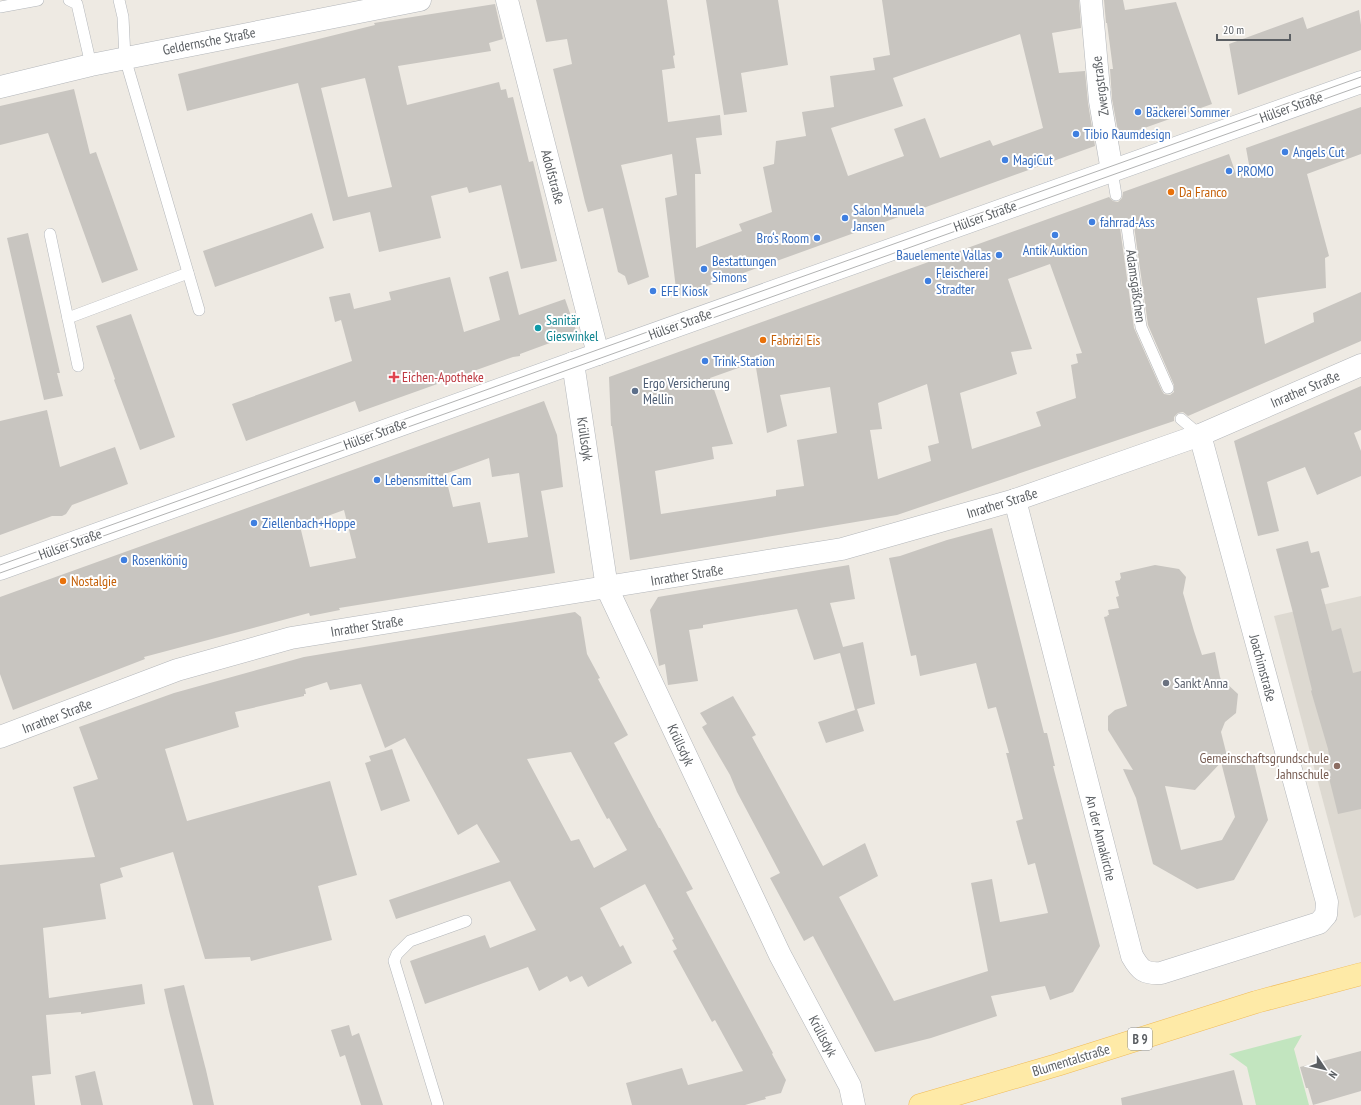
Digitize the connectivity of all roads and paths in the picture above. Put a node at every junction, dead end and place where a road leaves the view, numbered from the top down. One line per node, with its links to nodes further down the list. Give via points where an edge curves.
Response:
1 (38, 0): 7 (lane)
2 (69, 0): 9 (lane, via 77,4)
3 (119, 0): 8 (lane, via 123,17)
4 (420, 0): 8 (street, Geldernsche Straße)
5 (507, 0): 19 (street, Adolfstraße)
6 (1091, 0): 12 (street, Zwergstraße, via 1100,101)
7 (0, 7)
8 (125, 58): 9 (street, Geldernsche Straße); 16 (lane)
9 (91, 64): 11 (street, Geldernsche Straße)
10 (1361, 82): 12 (street, Hülser Straße)
11 (0, 86)
12 (1112, 171): 13 (lane); 19 (street, Hülser Straße)
13 (1116, 195)
14 (1127, 227): 23 (lane, Adamsgäßchen, via 1141,328)
15 (50, 234): 18 (lane)
16 (188, 273): 17 (lane); 18 (lane)
17 (199, 310)
18 (68, 318): 22 (lane)
19 (598, 354): 20 (street, Hülser Straße)
20 (573, 363): 27 (street, Hülser Straße); 28 (street, Krüllsdyk)
21 (1361, 365): 25 (street, Inrather Straße)
22 (78, 366)
23 (1168, 388)
24 (1181, 419): 25 (lane)
25 (1200, 435): 26 (street, Inrather Straße); 30 (street, Joachimstraße)
26 (1015, 500): 28 (street, Inrather Straße, via 842,549); 30 (street, An der Annakirche, via 1132,956 1138,967 1149,974 1161,973 1319,923 1326,915)
27 (0, 569)
28 (607, 588): 29 (street, Inrather Straße, via 291,638 178,670); 34 (street, Krüllsdyk, via 780,956 850,1086)
29 (0, 737)
30 (1327, 902)
31 (466, 921): 33 (lane, via 410,941 397,954 394,961)
32 (1361, 974): 35 (main road, Blumentalstraße / B 9, via 1256,1002)
33 (438, 1105)
34 (854, 1105)
35 (920, 1105)

